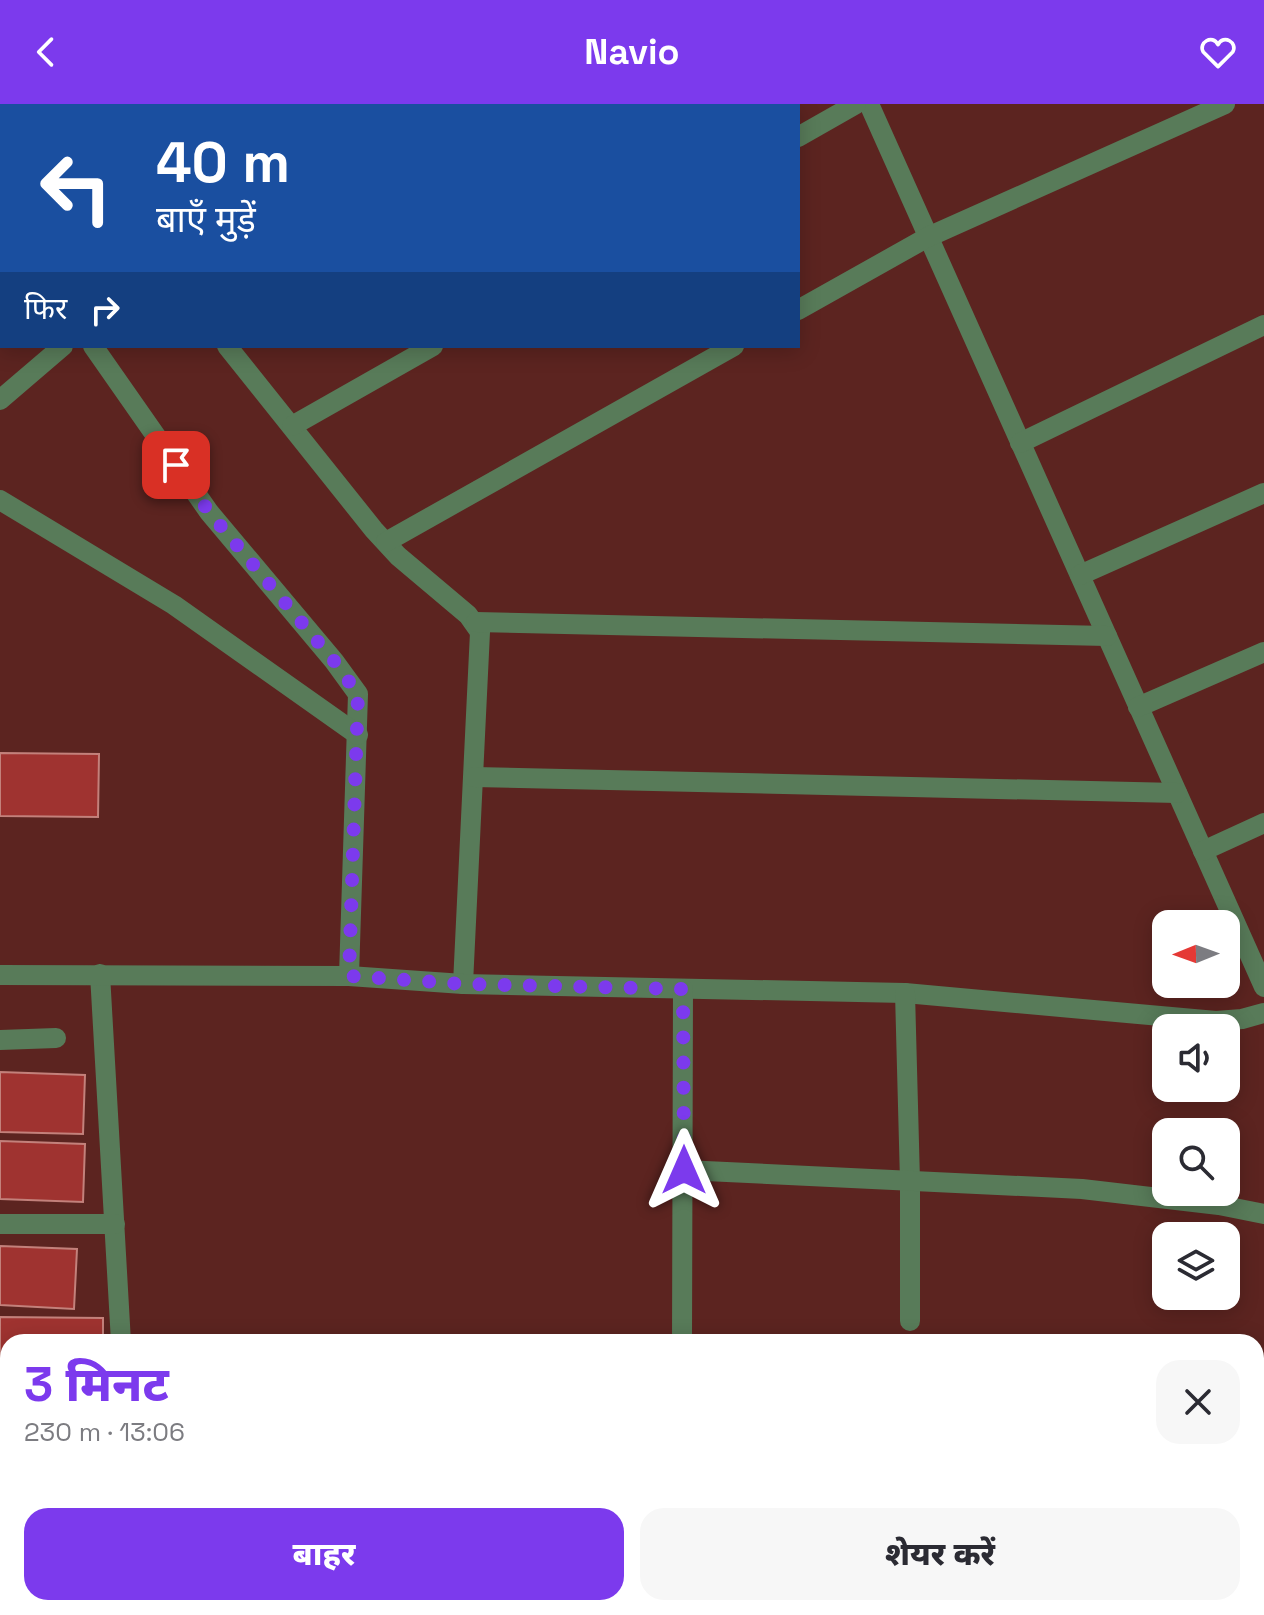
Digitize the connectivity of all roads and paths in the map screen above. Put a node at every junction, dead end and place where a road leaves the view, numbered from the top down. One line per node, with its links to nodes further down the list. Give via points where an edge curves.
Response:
1 (856, 104): 4 (street)
2 (869, 104): 5 (street)
3 (1225, 104): 5 (street)
4 (800, 136)
5 (928, 237): 6 (street); 15 (street)
6 (800, 309)
7 (1264, 325): 15 (street)
8 (61, 348): 13 (street)
9 (94, 348): 24 (street, via 209,512 349,679 358,694)
10 (229, 348): 14 (street)
11 (429, 348): 14 (street)
12 (730, 348): 18 (street)
13 (0, 400)
14 (292, 426): 18 (street)
15 (1020, 443): 19 (street)
16 (1264, 493): 19 (street)
17 (0, 500): 24 (street, via 174,605)
18 (386, 542): 20 (street)
19 (1080, 575): 21 (street)
20 (476, 622): 21 (street); 25 (street, via 481,645)
21 (1107, 636): 23 (street)
22 (1264, 652): 23 (street)
23 (1138, 707): 26 (street)
24 (358, 735): 31 (street)
25 (474, 777): 26 (street); 32 (street)
26 (1177, 793): 28 (street)
27 (1264, 823): 28 (street)
28 (1203, 851): 33 (street)
29 (100, 974): 30 (street); 31 (street); 43 (street)
30 (0, 975)
31 (349, 976): 32 (street)
32 (463, 984): 34 (street)
33 (1264, 987)
34 (683, 989): 35 (street); 39 (street)
35 (905, 993): 36 (street, via 1216,1021); 40 (street)
36 (1264, 1013)
37 (56, 1038): 38 (street)
38 (0, 1040)
39 (684, 1170): 40 (street); 46 (street)
40 (910, 1181): 41 (street, via 1082,1189); 44 (street)
41 (1264, 1214)
42 (0, 1224): 43 (street)
43 (115, 1224): 45 (street)
44 (910, 1321)
45 (121, 1334)
46 (682, 1334)

